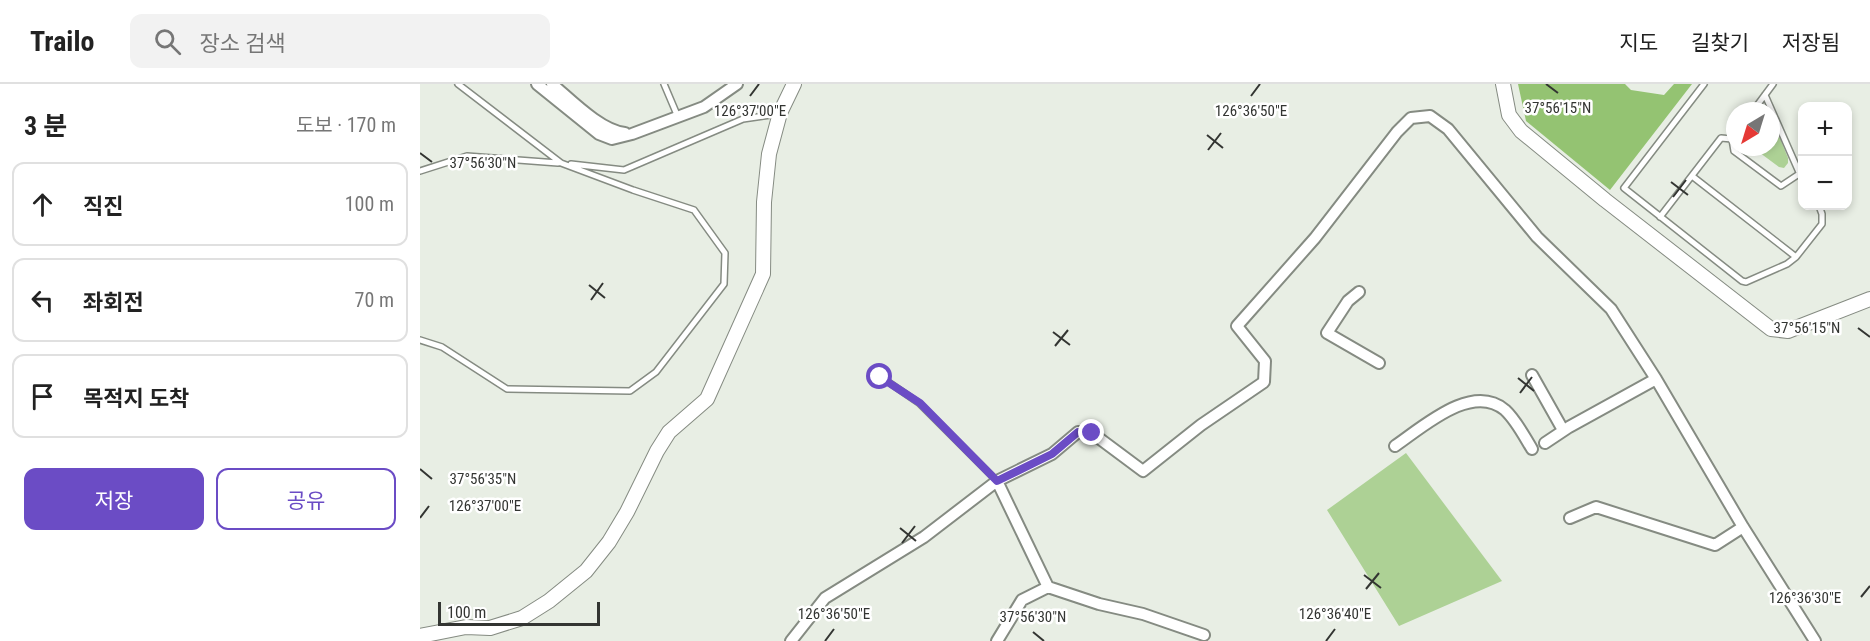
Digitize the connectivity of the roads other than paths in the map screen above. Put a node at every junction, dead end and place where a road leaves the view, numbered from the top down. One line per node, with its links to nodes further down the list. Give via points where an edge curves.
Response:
1 (458, 84): 17 (lane)
2 (537, 84): 14 (street, via 599,134 612,139)
3 (552, 84): 14 (street, via 605,127)
4 (664, 84): 13 (lane)
5 (737, 84): 13 (street, via 704,106)
6 (794, 84): 12 (street)
7 (1503, 84): 26 (street, via 1509,115 1521,131 1771,329 1788,331)
8 (1704, 84): 23 (lane, via 1624,188)
9 (1773, 84): 10 (lane)
10 (1765, 95): 11 (lane); 18 (lane)
11 (1760, 102)
12 (780, 113): 17 (lane, via 743,119 624,171); 41 (street, via 768,164 763,274 707,399 669,432 609,542 585,571 522,618 490,628 466,627)
13 (678, 117): 14 (street)
14 (632, 134)
15 (1726, 138): 20 (lane, via 1721,138)
16 (1741, 156): 21 (lane, via 1780,186)
17 (561, 163): 19 (lane, via 466,156); 27 (lane, via 694,210 725,253 724,284 656,372 630,391 507,389 442,347)
18 (1798, 169)
19 (420, 171)
20 (1692, 176): 23 (lane); 24 (lane)
21 (1798, 177)
22 (1820, 210): 24 (lane, via 1822,224)
23 (1660, 217): 24 (lane, via 1742,281)
24 (1796, 257)
25 (1359, 292): 28 (street, via 1348,301 1327,333)
26 (1870, 299)
27 (420, 340)
28 (1379, 363)
29 (1532, 375): 32 (street)
30 (880, 377): 36 (lane, via 920,403)
31 (1656, 379): 32 (street); 36 (street, via 1611,309 1537,237 1448,129 1430,116 1411,118 1315,238 1237,326 1265,361 1264,382 1143,471 1092,433 1078,432 1052,454); 38 (street)
32 (1563, 430): 33 (street)
33 (1545, 443)
34 (1395, 446): 35 (street, via 1453,407 1491,401 1506,411)
35 (1532, 448)
36 (997, 481): 39 (street); 42 (street, via 924,537 825,598)
37 (1569, 518): 38 (street, via 1596,507 1715,545)
38 (1743, 527): 44 (street)
39 (1048, 587): 40 (street); 43 (street, via 1022,600)
40 (1204, 635)
41 (420, 636)
42 (791, 641)
43 (997, 641)
44 (1815, 641)

